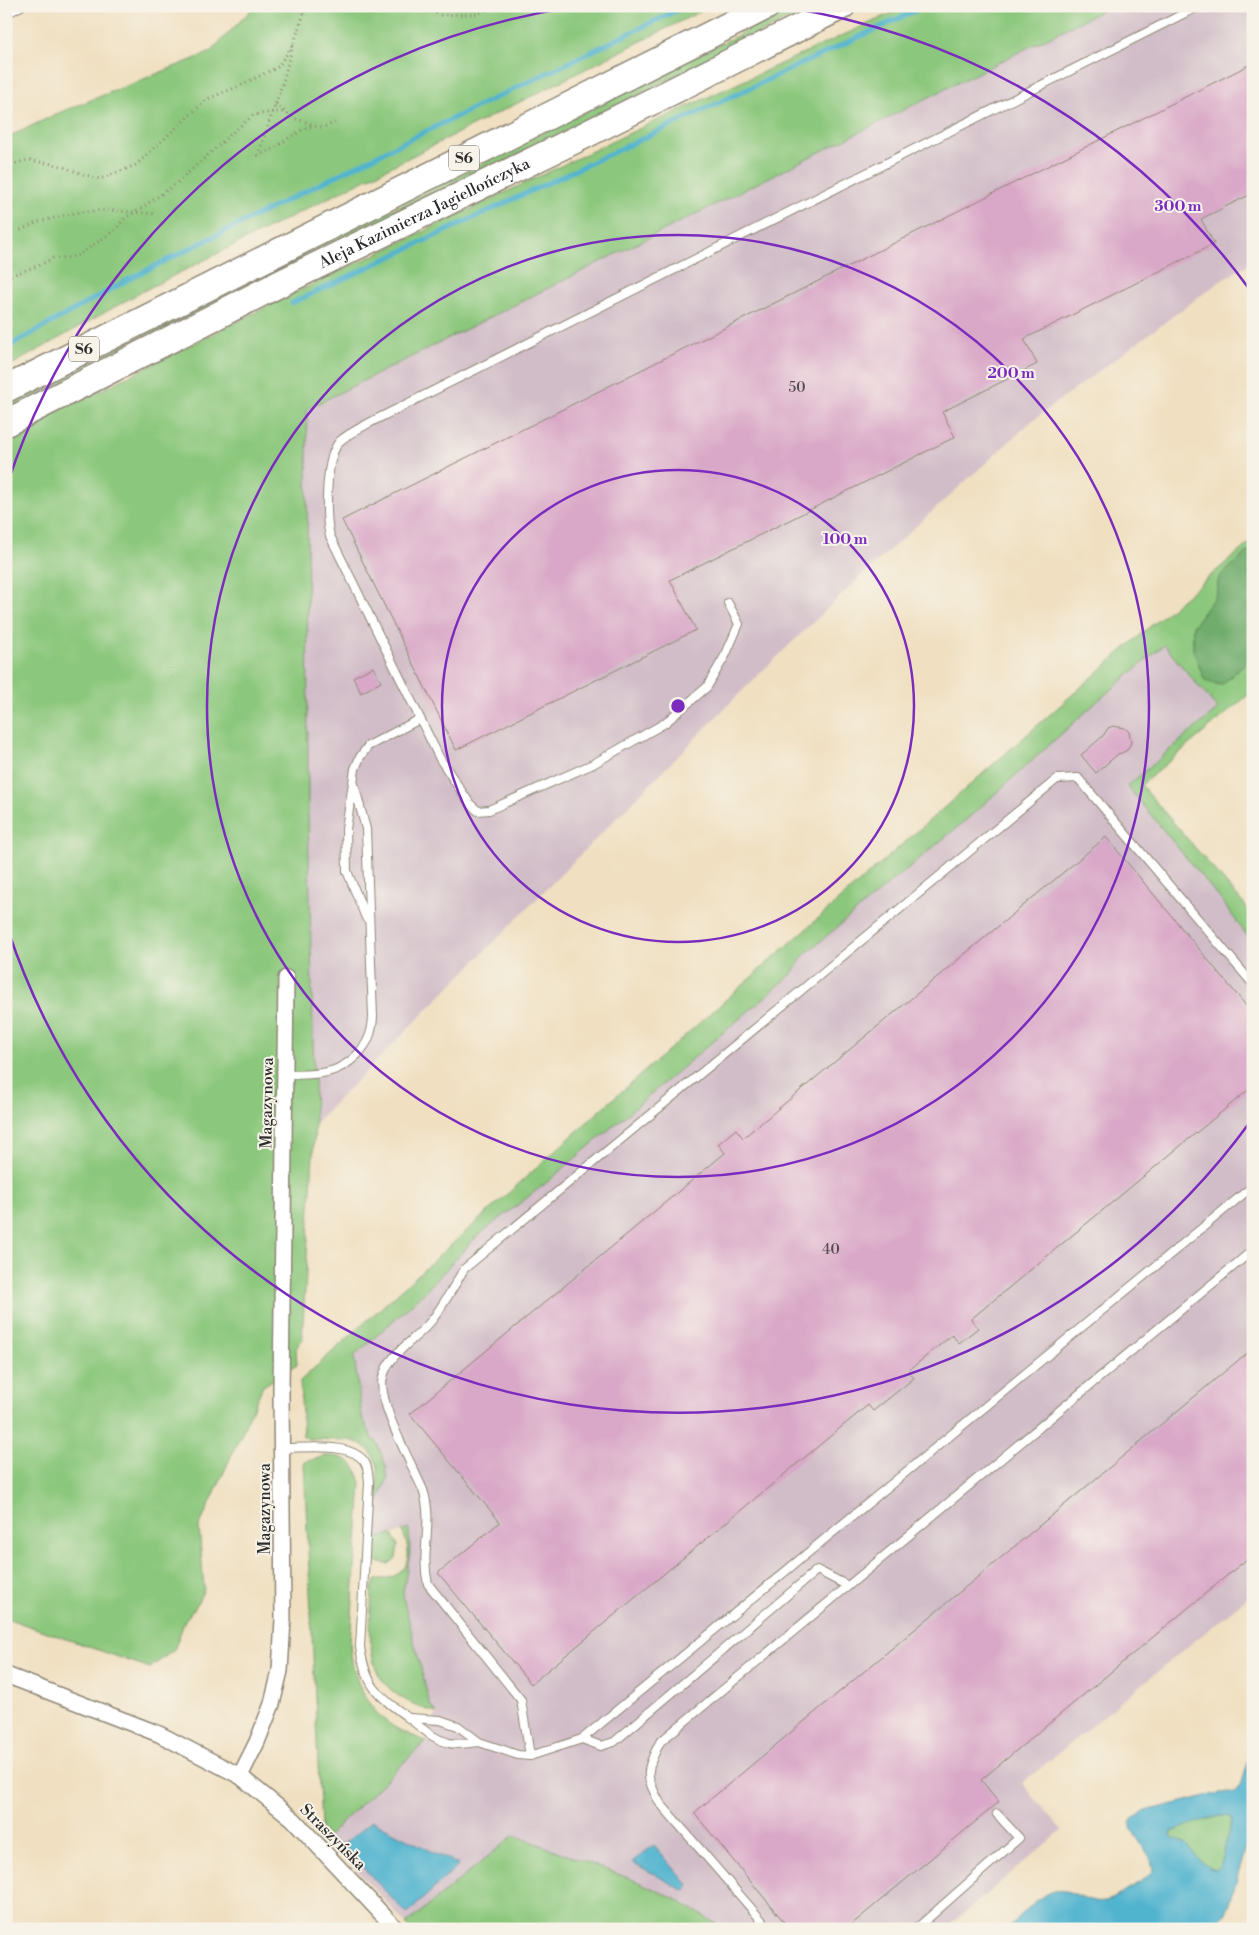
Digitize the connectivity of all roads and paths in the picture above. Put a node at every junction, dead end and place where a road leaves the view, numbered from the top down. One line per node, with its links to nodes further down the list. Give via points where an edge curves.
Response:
1 (21, 6): 8 (lane)
2 (305, 6): 9 (path)
3 (417, 6): 4 (path, via 441,15 478,14)
4 (494, 6)
5 (766, 6): 20 (highway, Aleja Kazimierza Jagiellończyka / S6)
6 (842, 6): 21 (highway, Aleja Kazimierza Jagiellończyka / S6, via 281,283)
7 (1199, 6): 23 (lane, via 373,421 340,442 333,454 326,502 330,536)
8 (6, 14)
9 (294, 43): 10 (path); 15 (path, via 278,66 207,100 136,165 116,174 100,179 58,165 28,160)
10 (276, 104): 11 (path); 12 (path)
11 (273, 112): 12 (path); 14 (path, via 258,155); 16 (path, via 254,116 240,126 177,183)
12 (285, 112): 14 (path)
13 (335, 123): 14 (path, via 322,127)
14 (315, 125)
15 (6, 166)
16 (136, 212): 17 (path); 18 (path, via 80,212 38,222 17,232); 19 (path, via 79,255 53,258)
17 (157, 214)
18 (6, 232)
19 (6, 277)
20 (6, 389)
21 (6, 423)
22 (728, 603): 23 (lane, via 739,624 726,654 699,695 665,724 613,754 489,810 478,811 470,804 440,759)
23 (420, 719): 24 (lane, via 368,746 355,769)
24 (354, 784): 25 (lane, via 366,829); 25 (lane, via 346,829 347,871)
25 (368, 925): 28 (lane, via 373,1017 369,1041 350,1062 334,1071)
26 (286, 978): 28 (street, Magazynowa)
27 (1253, 984): 37 (lane, via 1078,778 1057,779 464,1269 431,1322 390,1363 382,1378 384,1401 429,1511 424,1568 428,1584 521,1700)
28 (284, 1075): 31 (street, Magazynowa)
29 (1253, 1186): 35 (lane)
30 (1253, 1250): 32 (lane)
31 (282, 1448): 34 (lane, via 351,1451 361,1457 368,1468 360,1647 362,1665 379,1696); 38 (street, Magazynowa, via 283,1620 280,1670 272,1704)
32 (848, 1586): 35 (lane, via 817,1570 614,1742 601,1746); 41 (lane, via 660,1742 648,1766 649,1783 660,1803)
33 (6, 1675): 38 (street, via 159,1734)
34 (409, 1718): 36 (lane, via 440,1720 458,1726); 36 (lane, via 433,1738 451,1744)
35 (582, 1739): 37 (lane)
36 (479, 1742): 37 (lane)
37 (530, 1756)
38 (240, 1776): 40 (street, Straszyńska, via 293,1819)
39 (997, 1814): 42 (lane, via 1019,1838)
40 (396, 1929)
41 (769, 1929)
42 (916, 1929)

